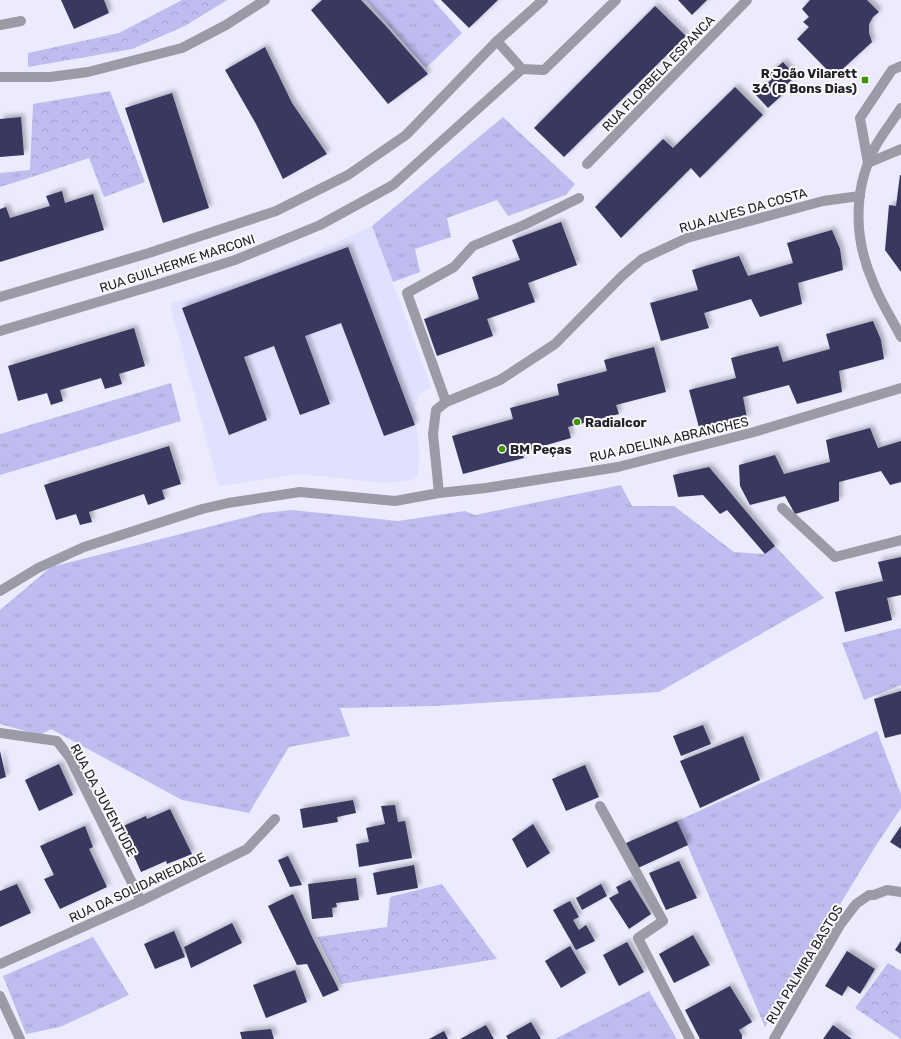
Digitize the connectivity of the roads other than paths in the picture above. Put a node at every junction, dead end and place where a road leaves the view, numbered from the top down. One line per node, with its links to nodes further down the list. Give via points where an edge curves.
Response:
1 (266, 0): 10 (street, via 182,48 88,72 50,77)
2 (543, 0): 7 (street, RUA GUILHERME MARCONI)
3 (616, 0): 9 (street, via 544,70)
4 (747, 0): 14 (street, RUA FLORBELA ESPANCA)
5 (20, 21): 6 (street)
6 (0, 25)
7 (497, 41): 9 (street); 17 (street, RUA GUILHERME MARCONI, via 406,135 348,175 276,211 150,253)
8 (901, 66): 13 (street, via 892,70 860,118)
9 (522, 69): 18 (street, RUA GUILHERME MARCONI, via 393,185 320,225 235,260)
10 (0, 77)
11 (901, 108): 13 (street)
12 (901, 149): 13 (street)
13 (868, 162): 15 (street)
14 (587, 164)
15 (860, 196): 19 (street, via 858,228 866,263 873,283); 21 (street, RUA ALVES DA COSTA, via 823,201 687,238 642,259 555,344 500,380)
16 (579, 198): 21 (street, via 473,246 454,267 406,293)
17 (0, 297)
18 (0, 331)
19 (901, 337)
20 (901, 388): 22 (street, RUA ADELINA ABRANCHES, via 754,432 618,467)
21 (446, 402): 22 (street, via 436,410 433,434)
22 (439, 493): 25 (street, RUA ADELINA ABRANCHES, via 395,501 300,492 228,503 84,547 38,568)
23 (782, 508): 24 (street, via 834,557)
24 (901, 540)
25 (0, 591)
26 (0, 733): 30 (street, RUA DA JUVENTUDE, via 57,741 70,758)
27 (600, 806): 34 (street, via 663,921 638,938)
28 (275, 819): 30 (street, RUA DA SOLIDARIEDADE, via 247,849)
29 (901, 892): 35 (street, RUA PALMIRA BASTOS, via 887,890 869,895 856,904 840,924)
30 (142, 901): 31 (street, RUA DA SOLIDARIEDADE)
31 (0, 964)
32 (0, 996): 33 (street)
33 (20, 1039)
34 (690, 1039)
35 (774, 1039)

